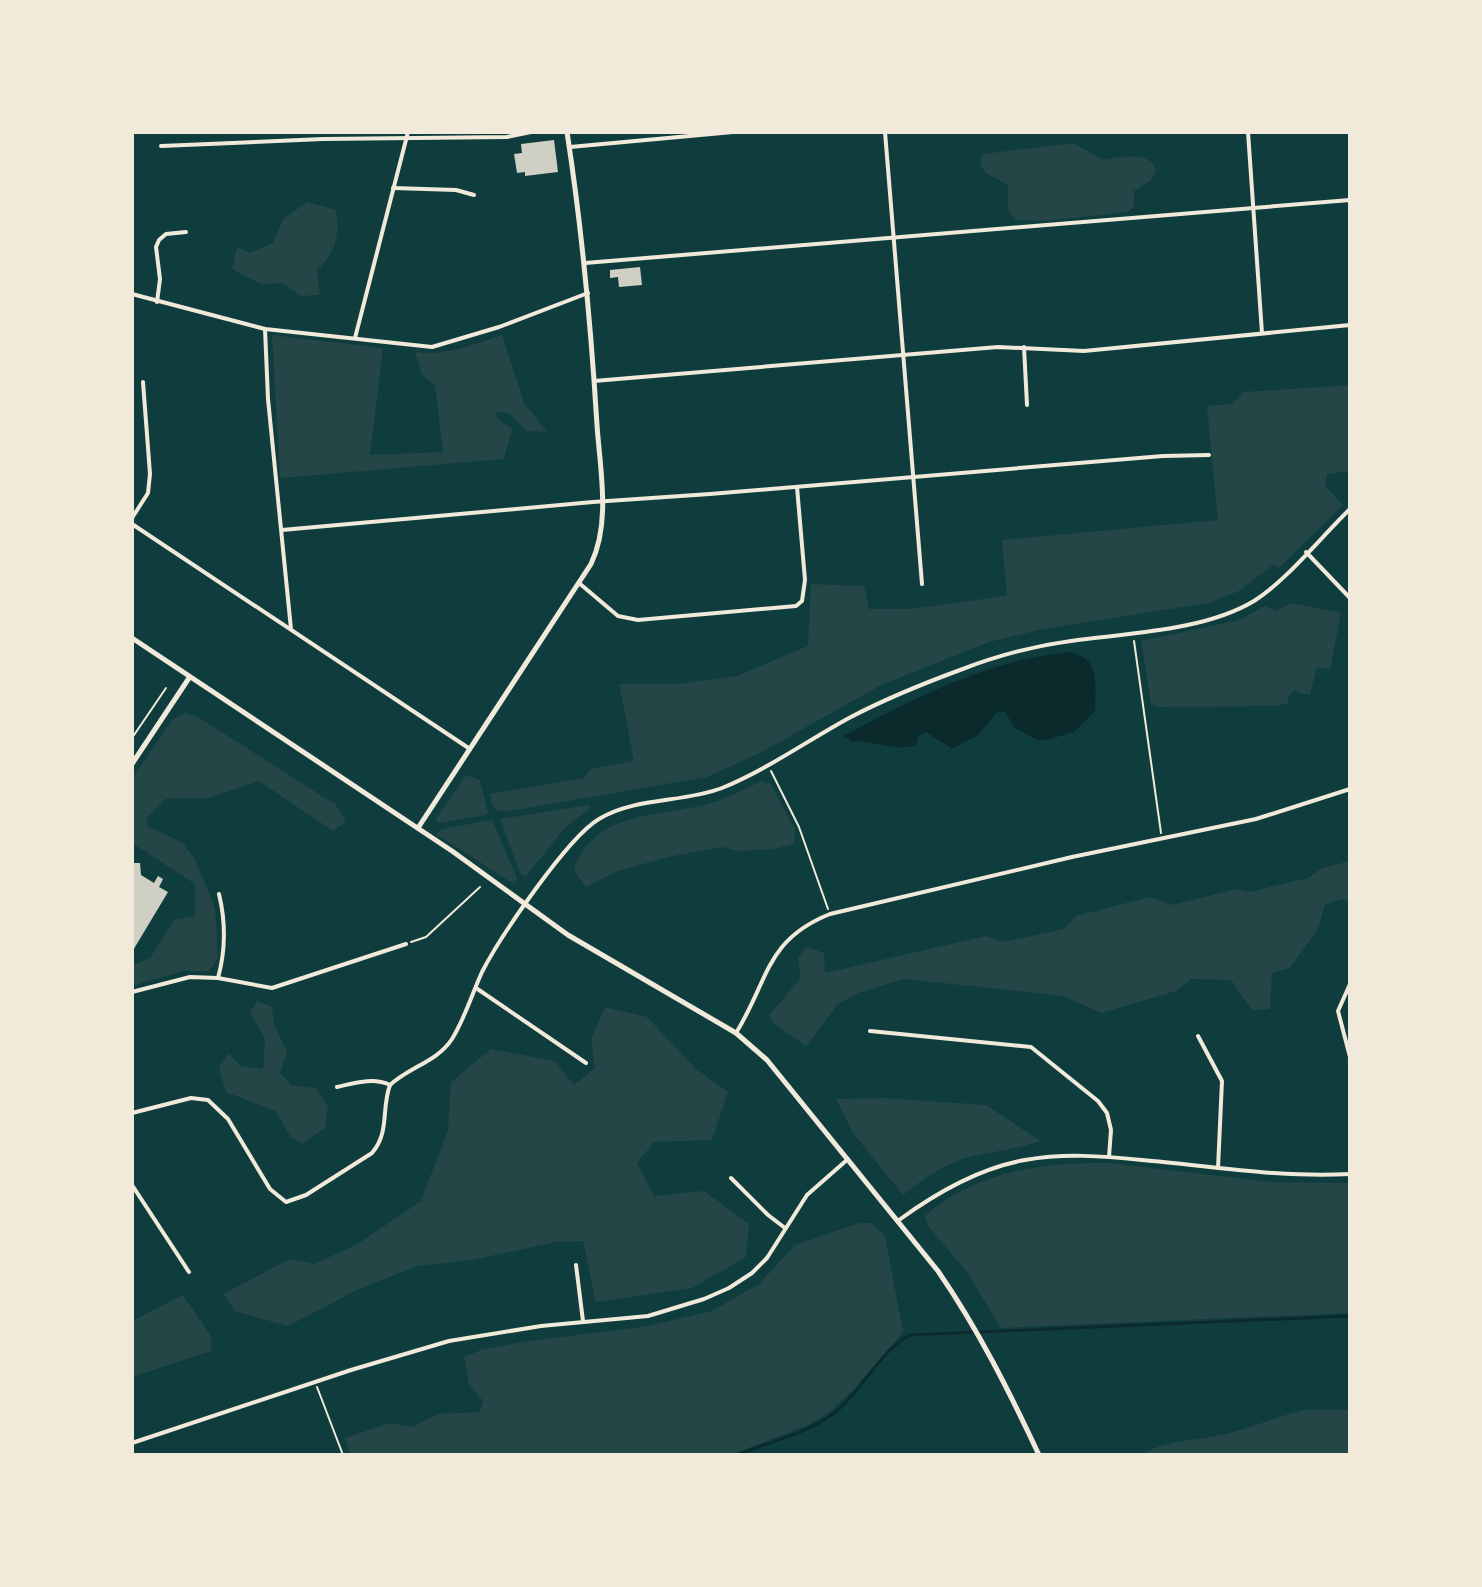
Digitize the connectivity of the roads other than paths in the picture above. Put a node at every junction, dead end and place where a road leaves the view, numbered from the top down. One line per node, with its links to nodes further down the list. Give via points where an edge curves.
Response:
1 (531, 132): 6 (street, via 507,137)
2 (567, 132): 8 (main road)
3 (733, 132): 8 (street)
4 (885, 132): 14 (street)
5 (1248, 132): 12 (street)
6 (407, 134): 7 (street); 9 (street)
7 (161, 146)
8 (570, 147): 15 (main road)
9 (393, 188): 10 (street); 22 (street)
10 (474, 195)
11 (1350, 200): 12 (street)
12 (1253, 208): 14 (street); 21 (street)
13 (186, 232): 18 (street, via 166,234 156,247)
14 (894, 238): 15 (street); 24 (street)
15 (585, 263): 16 (main road)
16 (588, 293): 22 (street, via 432,347); 25 (main road)
17 (132, 294): 18 (street)
18 (157, 302): 20 (street)
19 (1350, 325): 21 (street)
20 (265, 329): 22 (street); 35 (street)
21 (1262, 333): 23 (street, via 1084,351)
22 (355, 338)
23 (1024, 347): 24 (street); 27 (street)
24 (904, 356): 25 (street); 29 (street)
25 (594, 381): 31 (main road)
26 (143, 382): 33 (street, via 150,474 148,493)
27 (1027, 405)
28 (1209, 455): 29 (street)
29 (914, 476): 30 (street); 38 (street)
30 (797, 487): 31 (street); 37 (street, via 805,580 802,601 796,606 625,619)
31 (602, 501): 35 (street); 37 (main road, via 601,538)
32 (1350, 509): 36 (street)
33 (132, 518)
34 (132, 524): 40 (street)
35 (282, 530): 40 (street)
36 (1306, 552): 39 (street); 48 (street, via 1264,594 1238,609 1196,622 1040,646 984,661 882,701 713,791 602,817 579,834)
37 (579, 583): 43 (main road)
38 (922, 584)
39 (1350, 598)
40 (291, 629): 43 (street)
41 (132, 638): 42 (main road)
42 (189, 678): 44 (main road); 46 (main road)
43 (471, 750): 46 (main road)
44 (132, 764)
45 (1350, 789): 55 (street, via 1256,819 809,922 781,946)
46 (418, 828): 48 (main road)
47 (219, 894): 50 (street, via 225,937)
48 (527, 903): 52 (street); 55 (main road, via 568,935)
49 (406, 944): 50 (street, via 272,988)
50 (218, 978): 53 (street, via 190,977)
51 (1350, 984): 57 (street, via 1338,1011)
52 (476, 988): 58 (street); 59 (street, via 451,1040)
53 (132, 992)
54 (870, 1031): 62 (street, via 1031,1047 1107,1113)
55 (736, 1033): 63 (main road, via 767,1060)
56 (1198, 1036): 64 (street, via 1222,1081)
57 (1350, 1057)
58 (586, 1063)
59 (390, 1085): 60 (street, via 367,1081); 61 (street, via 385,1130 372,1153 286,1202 270,1189 228,1119 208,1100 191,1098)
60 (337, 1087)
61 (132, 1113)
62 (1109, 1157): 64 (street); 68 (street, via 1044,1157 1005,1165 942,1192)
63 (848, 1159): 68 (main road); 69 (street, via 807,1195)
64 (1218, 1168): 65 (street)
65 (1350, 1174)
66 (731, 1178): 69 (street)
67 (132, 1185): 71 (street)
68 (899, 1220): 74 (main road, via 957,1298)
69 (785, 1228): 72 (street, via 767,1258 729,1288 648,1316)
70 (576, 1265): 72 (street)
71 (189, 1272)
72 (583, 1321): 73 (street, via 449,1341)
73 (132, 1443)
74 (1039, 1455)

